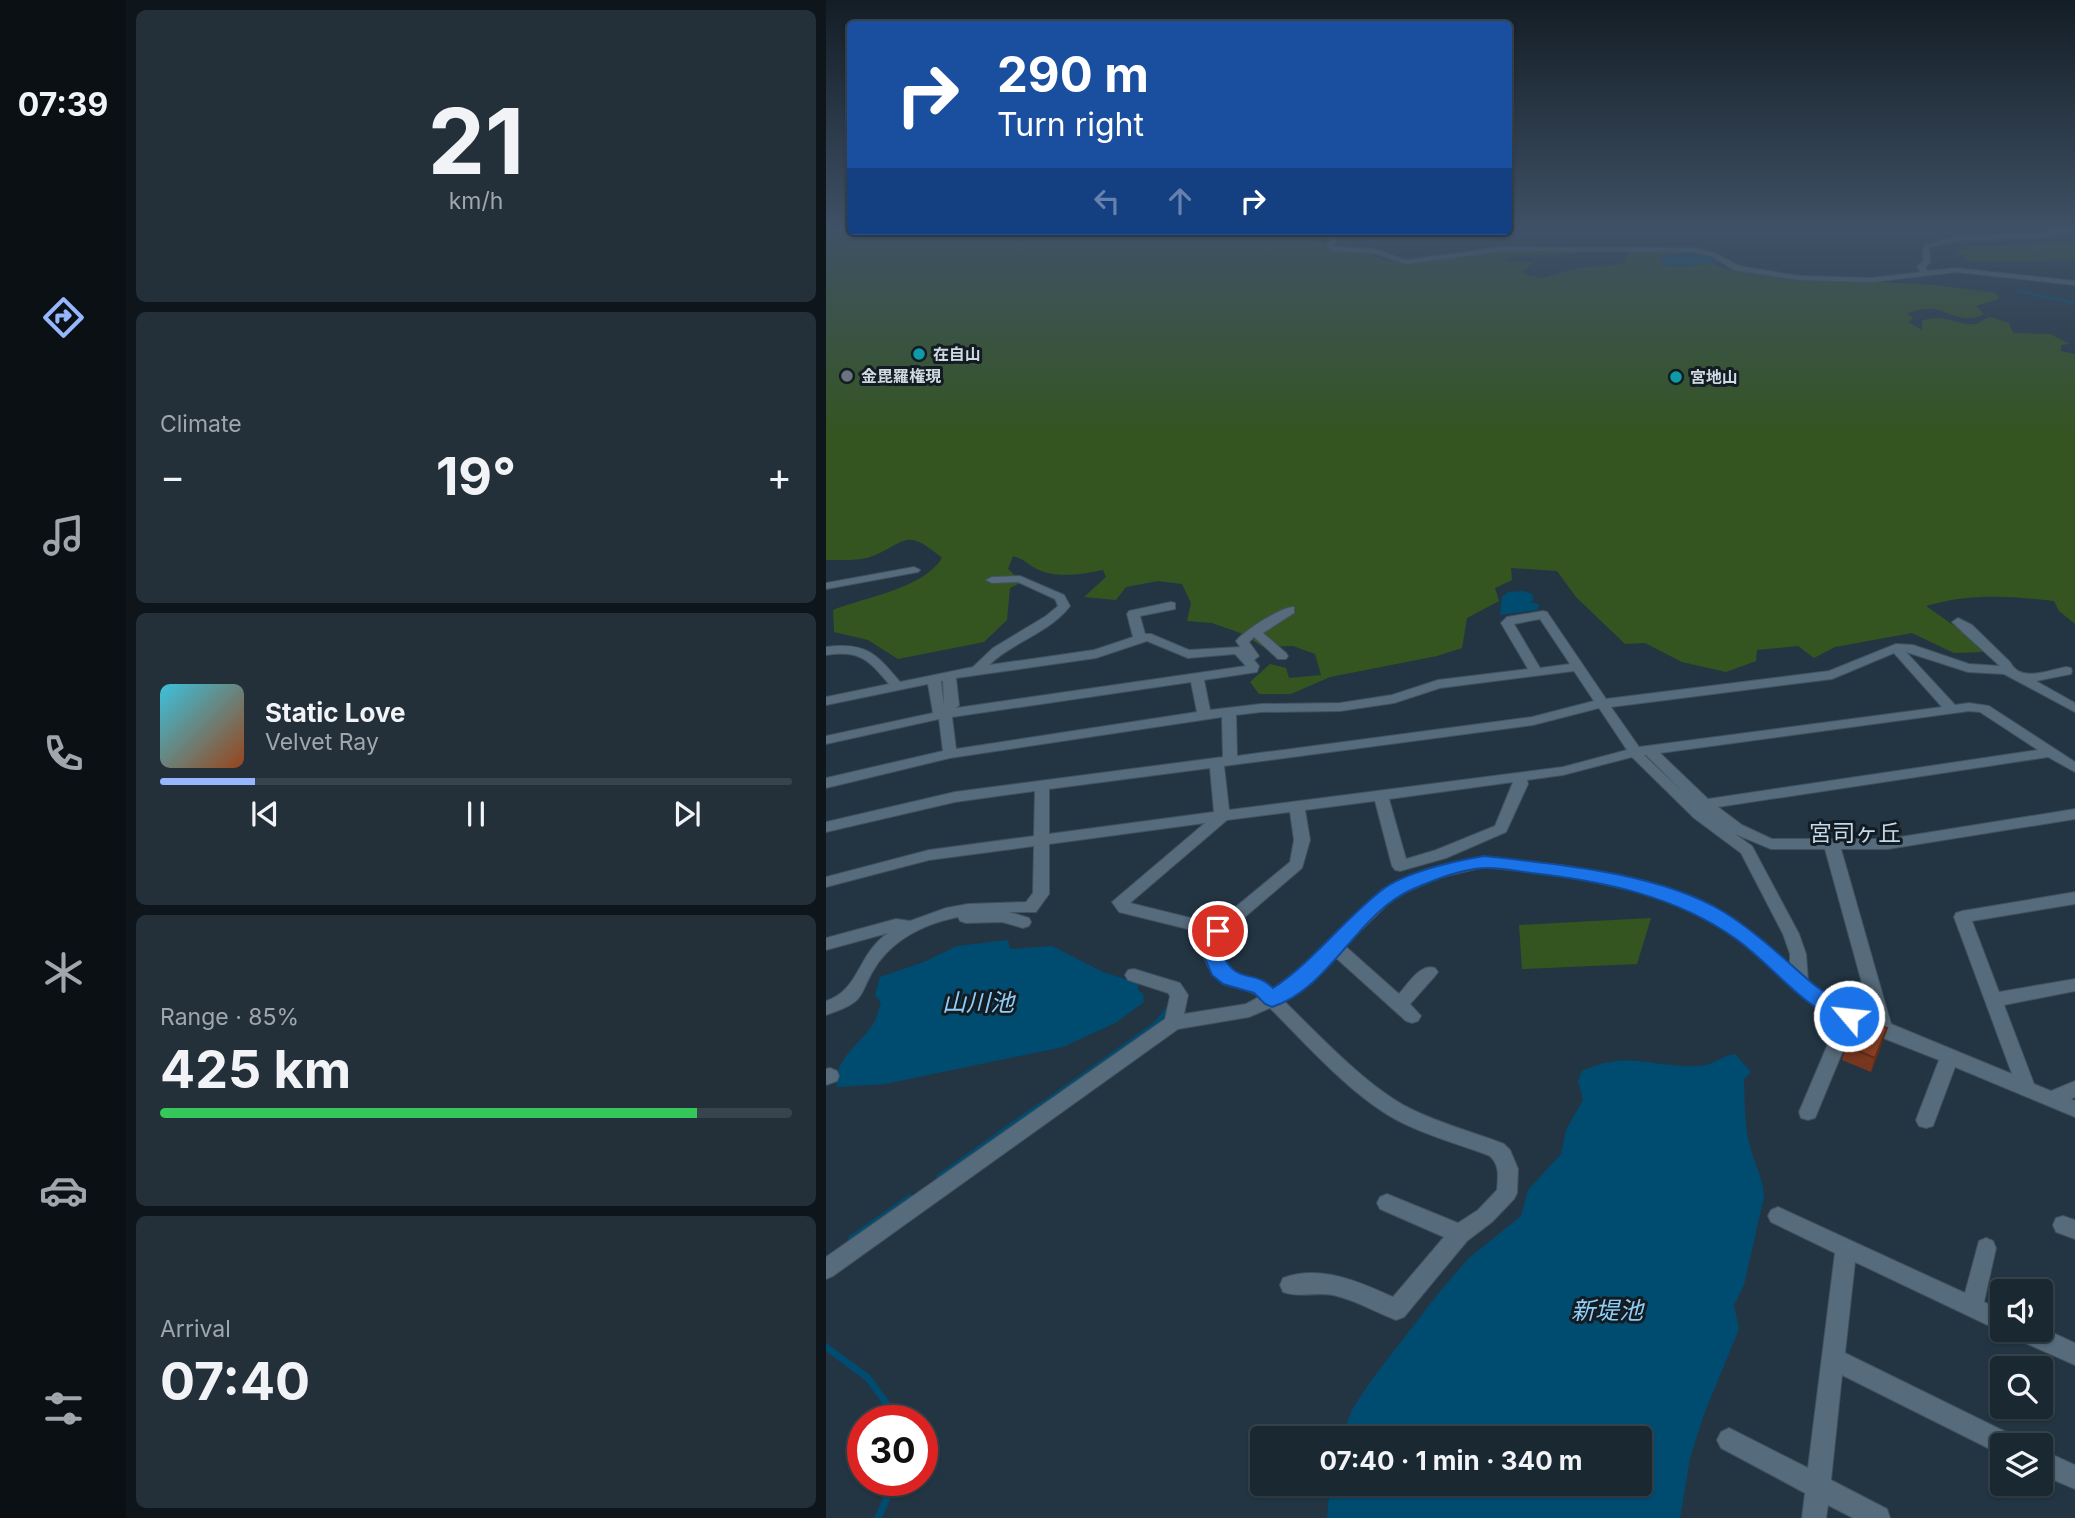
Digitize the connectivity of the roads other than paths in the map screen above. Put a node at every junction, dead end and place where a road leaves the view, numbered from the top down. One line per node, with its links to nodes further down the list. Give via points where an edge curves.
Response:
1 (914, 570): 3 (street)
2 (992, 580): 14 (street, via 1020,579 1060,597 1064,606 1053,617 1003,644)
3 (826, 586)
4 (1171, 606): 8 (street, via 1133,614)
5 (1290, 610): 7 (street)
6 (1958, 622): 15 (street)
7 (1256, 632): 11 (street); 12 (street, via 1242,641 1261,664)
8 (1140, 639): 12 (street, via 1155,639 1188,654 1238,650); 14 (street, via 1096,654)
9 (1896, 648): 15 (street, via 1968,668); 24 (street, via 1832,675); 26 (street)
10 (826, 651): 22 (street, via 852,647 867,652)
11 (1282, 656)
12 (1253, 666): 19 (street)
13 (1577, 667): 17 (street); 17 (street, via 1543,615 1511,620 1507,623); 24 (street)
14 (977, 670): 18 (street)
15 (2007, 670): 21 (street)
16 (2066, 671): 21 (street)
17 (1536, 672): 27 (street, via 1438,684 1394,699 1340,707)
18 (949, 676): 20 (street); 28 (street, via 952,705)
19 (1197, 677): 28 (street); 29 (street)
20 (934, 679): 22 (street); 28 (street, via 938,710)
21 (2024, 679): 25 (street)
22 (897, 686): 23 (street)
23 (826, 701)
24 (1604, 704): 31 (street); 34 (street, via 1533,721)
25 (2073, 705)
26 (1951, 709): 31 (street); 32 (street, via 1984,709)
27 (1229, 711): 29 (street); 34 (street)
28 (945, 714): 30 (street); 33 (street)
29 (1204, 715): 33 (street)
30 (826, 740)
31 (1643, 751): 36 (street); 40 (street); 58 (street, via 1699,815 1747,850 1791,933)
32 (2052, 752): 35 (street); 40 (street)
33 (950, 754): 37 (street)
34 (1223, 762): 38 (street); 43 (street)
35 (2075, 767)
36 (1518, 777): 39 (street); 39 (street, via 1521,784 1501,829 1400,866)
37 (826, 783)
38 (1042, 785): 44 (street, via 934,801); 45 (street)
39 (1381, 796): 41 (street)
40 (1707, 804): 46 (street, via 1759,841)
41 (1297, 808): 43 (street); 52 (street, via 1302,852 1297,864)
42 (2075, 814): 46 (street, via 1888,844)
43 (1223, 817): 45 (street); 52 (street, via 1120,902 1125,908)
44 (826, 827)
45 (1041, 840): 47 (street, via 929,855); 49 (street, via 1041,894 1030,908 985,905)
46 (1832, 846): 64 (street)
47 (826, 882)
48 (2075, 898): 60 (street, via 1962,917)
49 (951, 912): 50 (street); 51 (street)
50 (1023, 922)
51 (912, 927): 53 (street, via 896,925); 61 (street, via 876,953 857,994 847,1002)
52 (1218, 931): 59 (street, via 1210,949 1219,970 1230,979 1261,988)
53 (826, 944)
54 (1334, 946): 55 (street, via 1407,1010); 58 (street, via 1389,893 1407,884 1463,865 1506,863 1656,890 1686,902 1745,936); 59 (street, via 1302,979)
55 (1429, 972)
56 (1134, 975): 63 (street, via 1174,988 1179,995)
57 (2075, 985): 60 (street)
58 (1800, 986): 62 (street)
59 (1272, 999): 63 (street, via 1249,1010); 74 (street, via 1326,1054 1382,1101 1403,1114 1483,1143 1503,1156 1507,1193)
60 (1993, 1000): 67 (street)
61 (826, 1007)
62 (1849, 1016): 64 (street); 70 (street)
63 (1173, 1023): 77 (street)
64 (1884, 1031): 65 (street)
65 (1949, 1058): 67 (street); 71 (street)
66 (2075, 1089): 68 (street)
67 (2027, 1090): 68 (street)
68 (2052, 1098): 69 (street)
69 (2075, 1108)
70 (1808, 1112)
71 (1926, 1120)
72 (1387, 1203): 74 (street)
73 (1778, 1216): 75 (street)
74 (1460, 1234): 78 (street, via 1396,1310 1339,1284 1313,1281)
75 (1846, 1248): 79 (street); 83 (street)
76 (1986, 1248): 79 (street)
77 (826, 1269)
78 (1291, 1285)
79 (1972, 1307): 80 (street)
80 (1990, 1315)
81 (2048, 1342): 82 (street)
82 (2075, 1354)
83 (1832, 1358): 84 (street); 88 (street)
84 (1990, 1436)
85 (1729, 1440): 88 (street)
86 (2053, 1467): 87 (street)
87 (2075, 1478)
88 (1816, 1485): 89 (street); 90 (street)
89 (1814, 1518)
90 (1878, 1518)

